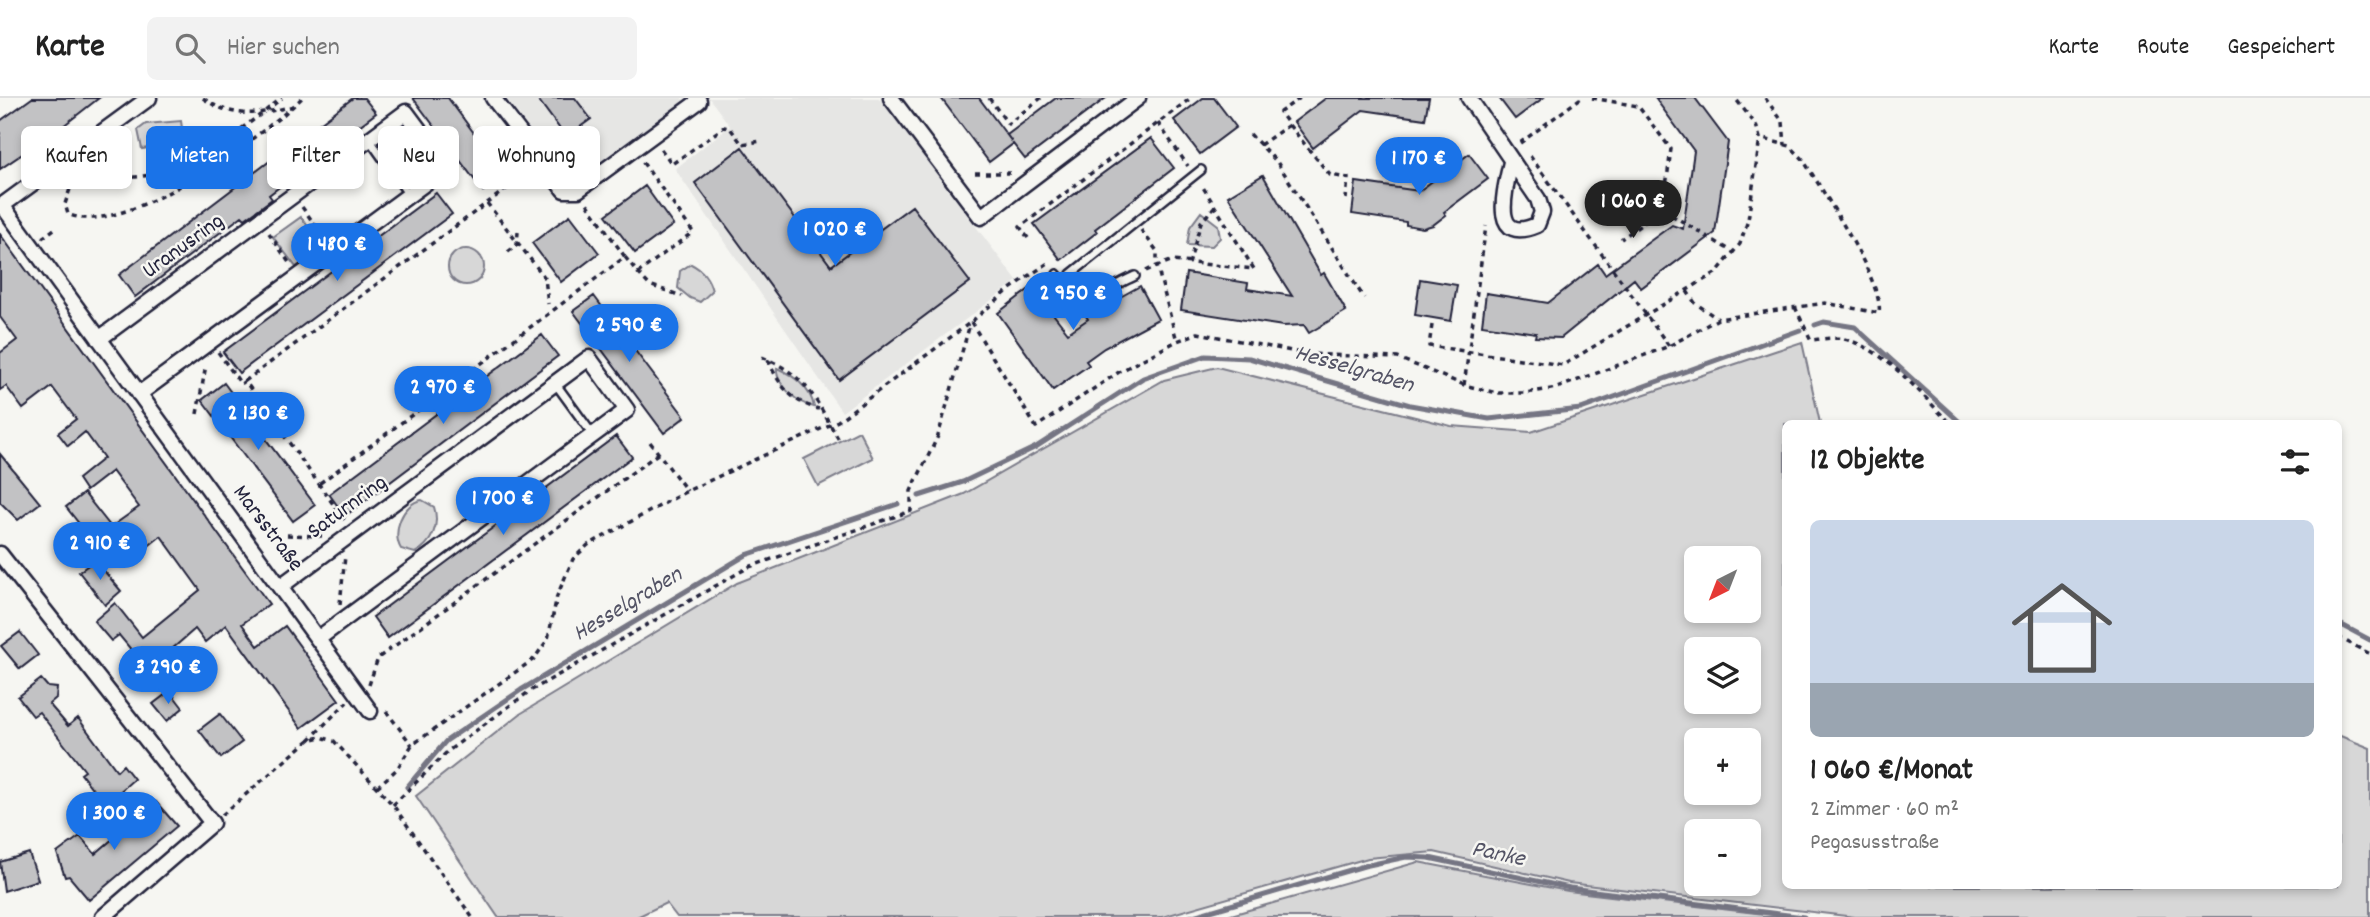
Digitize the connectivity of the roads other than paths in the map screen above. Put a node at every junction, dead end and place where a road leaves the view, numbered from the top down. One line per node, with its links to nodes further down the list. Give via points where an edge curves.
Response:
1 (149, 98): 11 (street)
2 (493, 98): 6 (street, via 564,190 578,190)
3 (891, 98): 4 (street, via 981,217)
4 (1138, 98)
5 (1469, 98): 8 (street)
6 (697, 100)
7 (369, 139): 10 (lane); 10 (street, Uranusring, via 406,112 447,167); 15 (street, Uranusring)
8 (1511, 162)
9 (1199, 174): 13 (lane)
10 (409, 195): 17 (street, Uranusring)
11 (1, 206): 15 (street, Marsstraße)
12 (1058, 274): 14 (lane, via 1076,295 1086,297)
13 (1071, 274)
14 (1135, 276)
15 (99, 339): 17 (street, Marsstraße)
16 (555, 383): 18 (lane); 18 (street, Saturnring, via 589,358 627,410); 20 (street, Saturnring)
17 (139, 394): 20 (street, Marsstraße)
18 (594, 435): 21 (street, Saturnring)
19 (0, 554): 23 (street, via 212,823)
20 (281, 586): 21 (street, Marsstraße)
21 (319, 638): 22 (street, Marsstraße)
22 (370, 711)
23 (103, 917)

